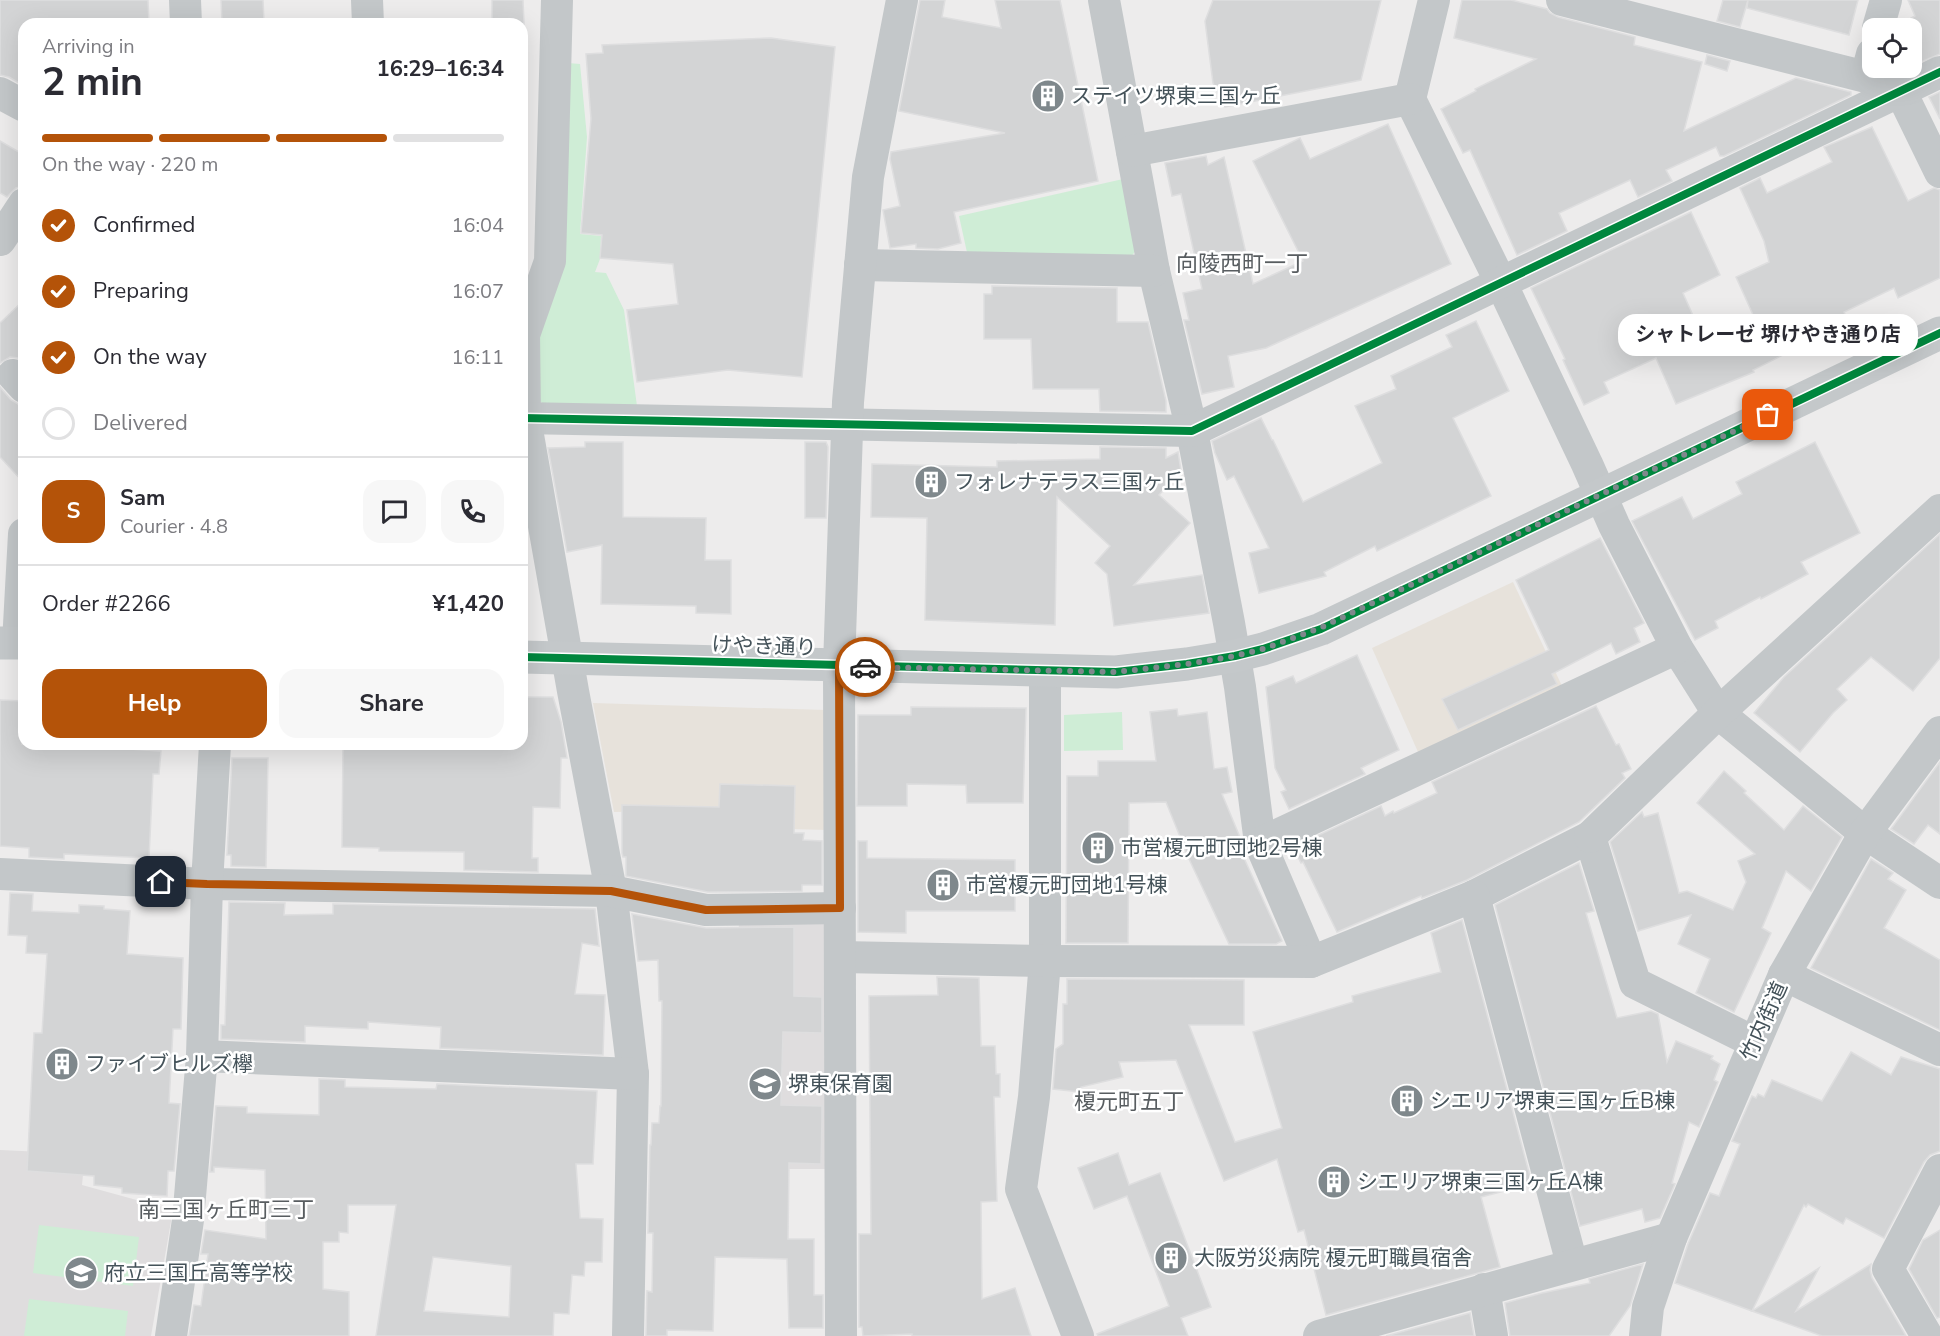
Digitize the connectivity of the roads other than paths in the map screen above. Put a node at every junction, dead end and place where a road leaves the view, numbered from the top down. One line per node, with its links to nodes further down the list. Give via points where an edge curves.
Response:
1 (185, 0): 10 (street)
2 (367, 0): 11 (street)
3 (557, 0): 27 (street, via 550,261)
4 (902, 0): 24 (street, via 868,177)
5 (1104, 0): 20 (street)
6 (1434, 0): 18 (street)
7 (1562, 0): 9 (street)
8 (1886, 0): 12 (street)
9 (1642, 10): 13 (street)
10 (186, 18)
11 (368, 18)
12 (1881, 18)
13 (1862, 64)
14 (1940, 72): 16 (street)
15 (1884, 78): 16 (street)
16 (1900, 90): 21 (street); 26 (street)
17 (0, 93): 19 (street)
18 (1410, 99): 20 (street); 26 (street)
19 (18, 102)
20 (1132, 152): 25 (street)
21 (1940, 172)
22 (18, 213): 23 (street)
23 (0, 240)
24 (860, 265): 25 (street); 30 (street)
25 (1154, 271): 31 (street)
26 (1501, 283): 31 (street); 33 (street)
27 (528, 324)
28 (1940, 333): 33 (street, けやき通り)
29 (528, 418): 30 (street)
30 (847, 423): 31 (street); 41 (street)
31 (1192, 430): 38 (street)
32 (528, 440): 40 (street)
33 (1600, 495): 37 (street); 38 (street, けやき通り, via 1320,628)
34 (1940, 510): 43 (street)
35 (18, 599): 36 (street)
36 (14, 643)
37 (1677, 648): 43 (street); 48 (street)
38 (1235, 656): 42 (street, けやき通り, via 1116,672); 48 (street)
39 (528, 657): 40 (street, けやき通り)
40 (567, 657): 41 (street, けやき通り); 52 (street)
41 (839, 666): 42 (street, けやき通り); 54 (street)
42 (1045, 671): 56 (street)
43 (1718, 713): 46 (street); 47 (street)
44 (1940, 732): 46 (street, 竹内街道)
45 (214, 750): 51 (street)
46 (1865, 833): 50 (street); 58 (street, 竹内街道)
47 (1590, 837): 53 (street); 59 (street, via 1635,983)
48 (1260, 843): 57 (street)
49 (0, 874): 51 (street)
50 (1940, 883)
51 (207, 884): 52 (street); 61 (street)
52 (611, 891): 54 (street, via 706,910); 62 (street)
53 (1474, 897): 57 (street); 65 (street)
54 (840, 908): 55 (street)
55 (842, 957): 56 (street); 70 (street)
56 (1045, 961): 57 (street); 71 (street, via 1034,1096 1021,1189)
57 (1311, 962)
58 (1784, 975): 59 (street, 竹内街道); 60 (street)
59 (1754, 1042): 64 (street, 竹内街道)
60 (1940, 1050)
61 (202, 1056): 62 (street); 68 (street, via 188,1220)
62 (633, 1074): 69 (street)
63 (1940, 1170): 75 (street, via 1888,1269)
64 (1671, 1238): 65 (street); 74 (street, 竹内街道, via 1648,1307)
65 (1572, 1264): 66 (street)
66 (1484, 1289): 67 (street); 73 (street)
67 (1367, 1329): 72 (street)
68 (171, 1336)
69 (628, 1336)
70 (841, 1336)
71 (1078, 1336)
72 (1318, 1336)
73 (1492, 1336)
74 (1645, 1336)
75 (1927, 1336)

